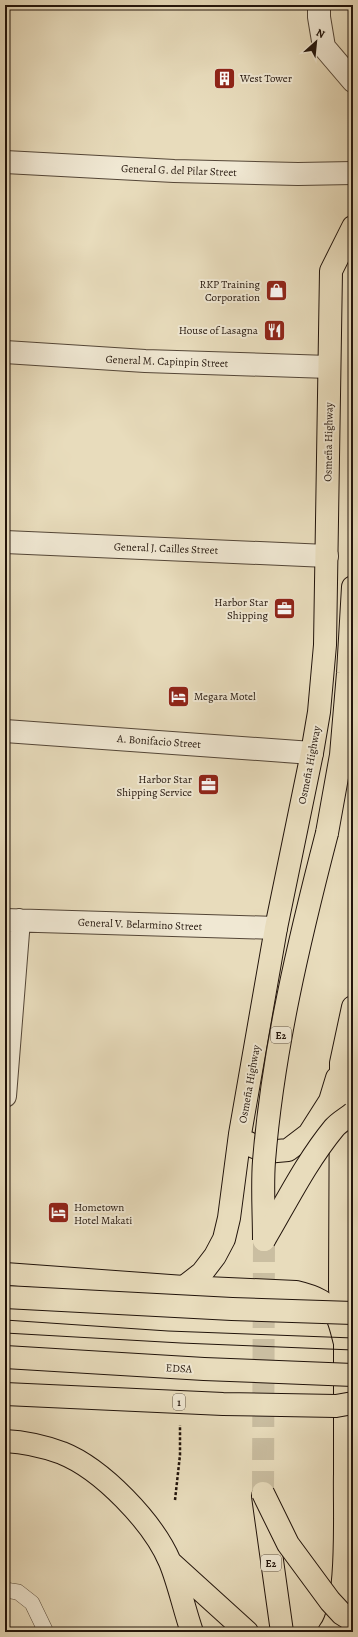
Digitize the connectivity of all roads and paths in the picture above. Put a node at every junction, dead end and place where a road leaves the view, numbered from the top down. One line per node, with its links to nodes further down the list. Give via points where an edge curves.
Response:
1 (319, 5): 2 (street, via 324,47)
2 (353, 81)
3 (5, 162): 4 (street, General G. del Pilar Street, via 174,171)
4 (353, 173)
5 (353, 227): 7 (main road, Osmeña Highway, via 331,271)
6 (5, 352): 7 (street, General M. Capinpin Street, via 145,361)
7 (329, 367): 9 (main road, Osmeña Highway)
8 (5, 542): 9 (street, General J. Cailles Street)
9 (327, 556): 12 (main road, Osmeña Highway, via 325,645 319,712)
10 (353, 587): 18 (main road, E2, bridge, via 341,755 327,833 295,961 270,1105 264,1163 264,1240 323,1144 335,1127)
11 (5, 731): 12 (street, A. Bonifacio Street)
12 (312, 753): 14 (main road, Osmeña Highway)
13 (12, 920): 14 (street, General V. Belarmino Street); 17 (street)
14 (276, 928): 19 (main road, Osmeña Highway)
15 (353, 1007): 16 (main road)
16 (341, 1063): 19 (main road, via 330,1101 309,1134 288,1150 266,1152 252,1146); 26 (main road, via 340,1289)
17 (5, 1096)
18 (353, 1113)
19 (240, 1134): 22 (main road, Osmeña Highway, via 224,1239 202,1273)
20 (5, 1274): 21 (main road)
21 (103, 1282): 22 (main road); 24 (lane, via 74,1307)
22 (184, 1287): 26 (main road, via 296,1292 313,1296 327,1305 338,1318)
23 (5, 1297): 25 (main road, bridge)
24 (5, 1301)
25 (353, 1313)
26 (345, 1344): 35 (main road)
27 (5, 1357): 28 (main road, EDSA, bridge)
28 (353, 1375)
29 (5, 1394): 30 (main road, 1, bridge, via 223,1404 336,1406)
30 (353, 1403)
31 (180, 1424): 33 (path, via 180,1455)
32 (5, 1441): 34 (main road, via 25,1442 63,1454 105,1481 127,1500 146,1522)
33 (175, 1500)
34 (170, 1562): 40 (main road); 41 (main road)
35 (344, 1567): 37 (main road); 43 (main road, via 340,1607 334,1626)
36 (5, 1590): 39 (lane, via 18,1592 32,1603)
37 (353, 1604)
38 (353, 1621): 42 (main road, E2, bridge, via 330,1601 288,1544 263,1493)
39 (46, 1632)
40 (192, 1632)
41 (247, 1632)
42 (282, 1632)
43 (329, 1632)

